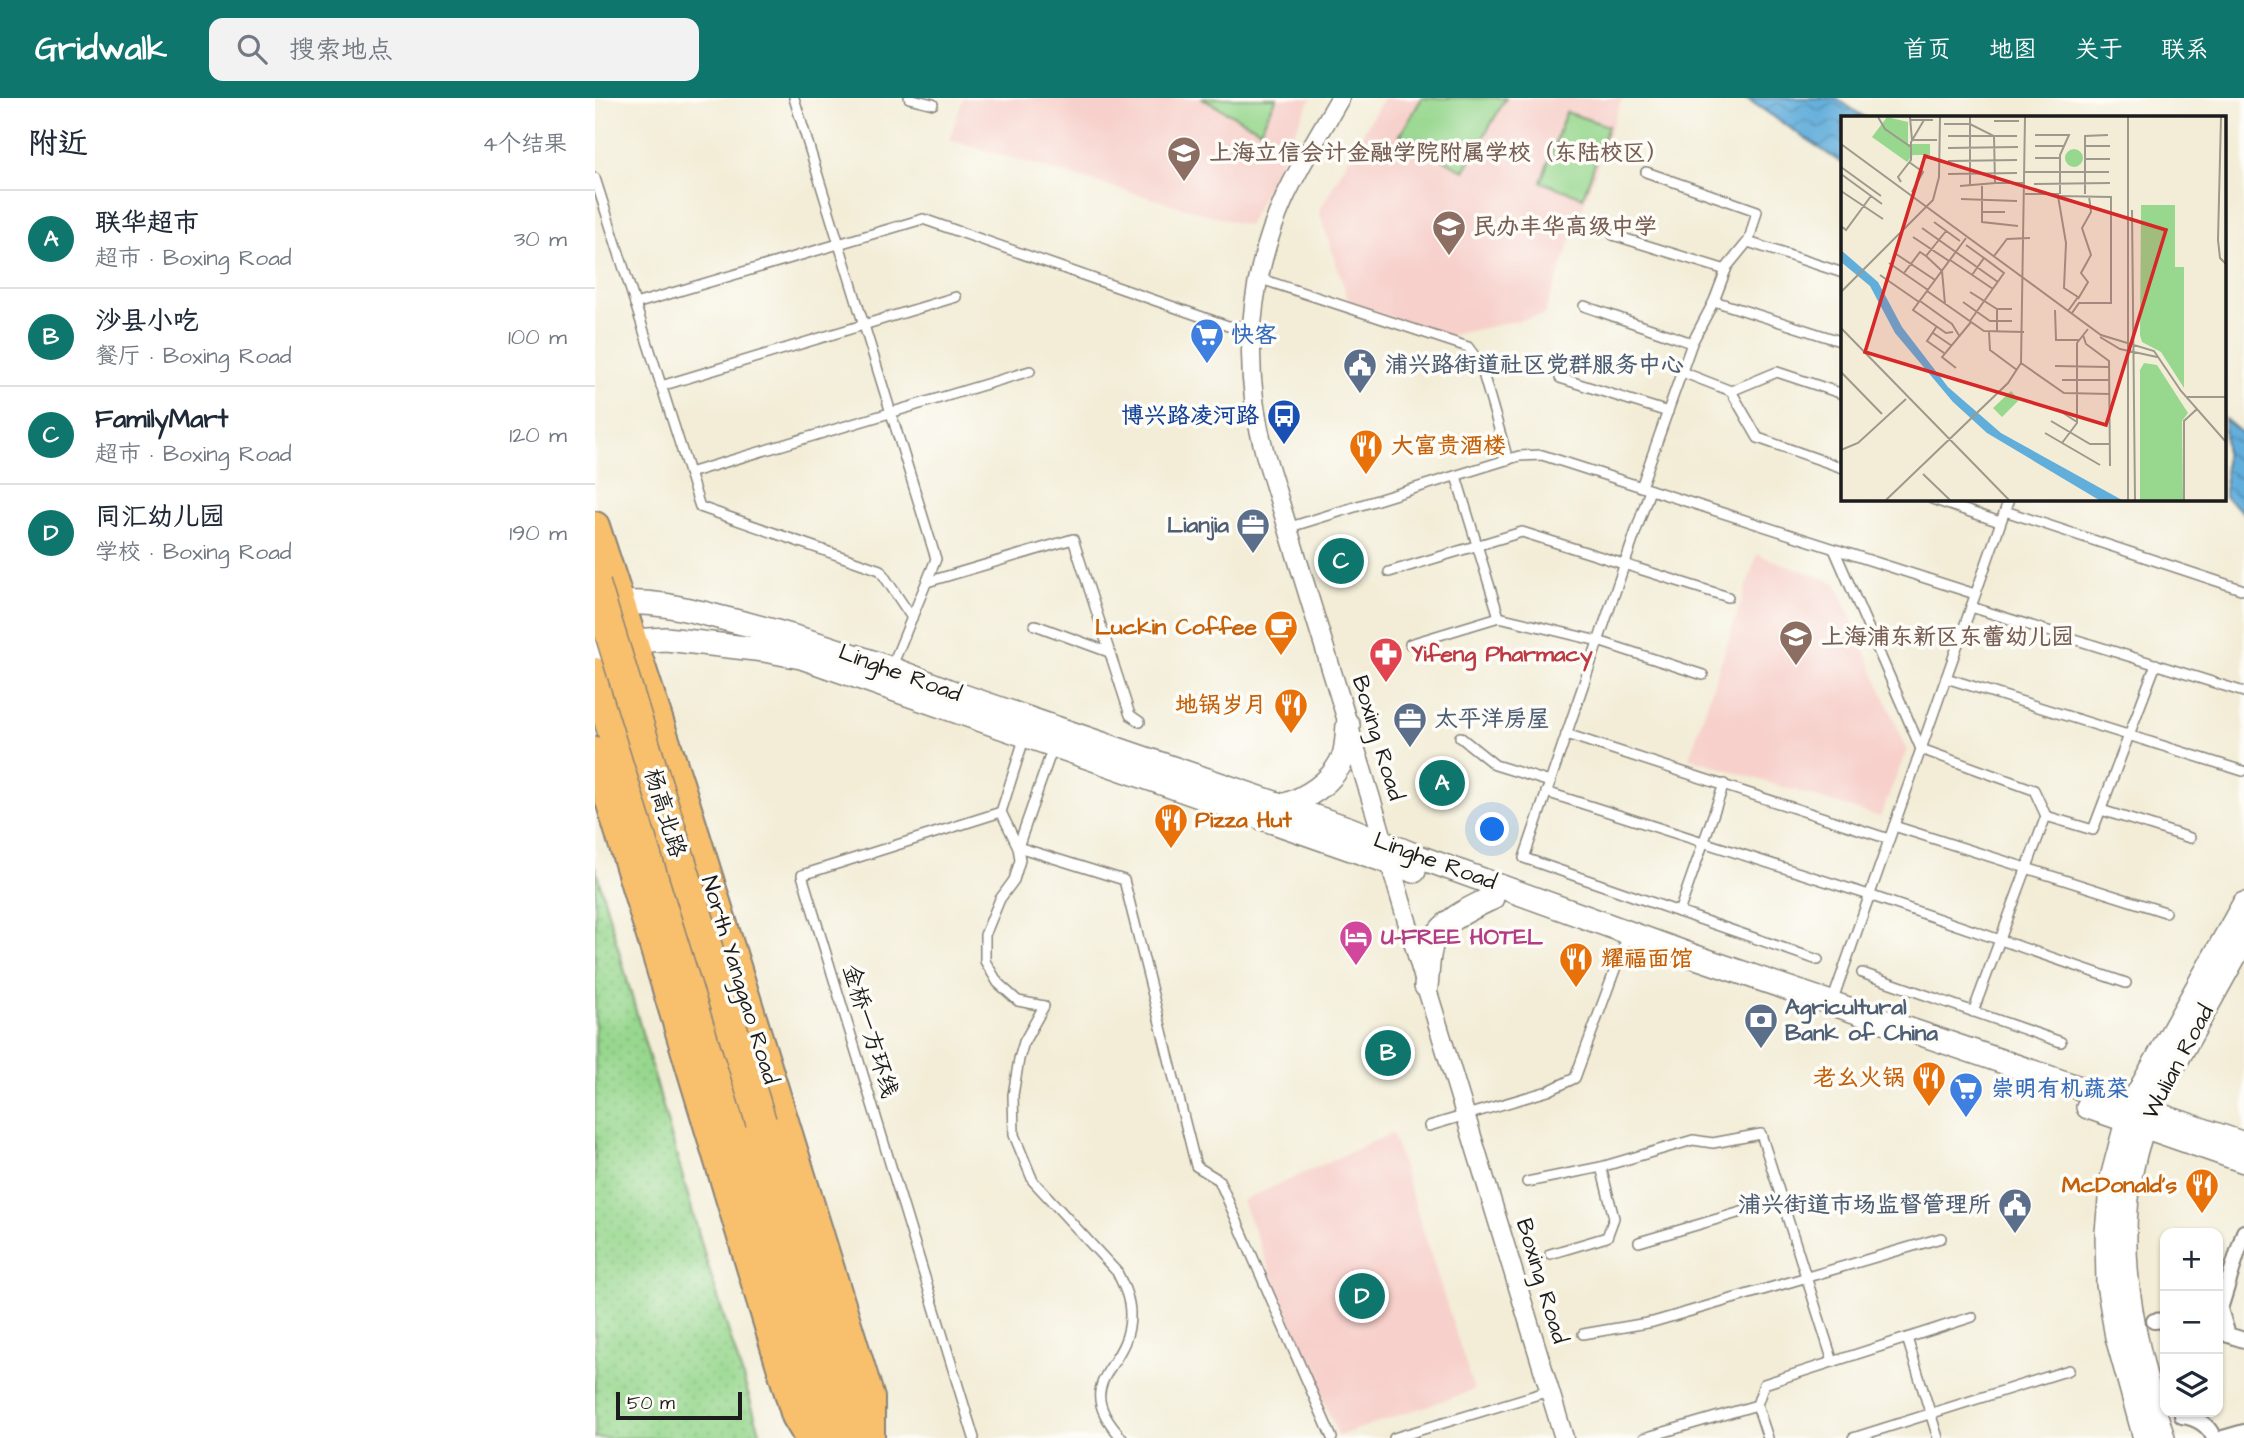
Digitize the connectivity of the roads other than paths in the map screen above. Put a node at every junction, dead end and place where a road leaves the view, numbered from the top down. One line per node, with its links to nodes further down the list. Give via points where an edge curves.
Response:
1 (794, 98): 9 (lane)
2 (909, 98): 4 (lane)
3 (1340, 98): 12 (street, Boxing Road, via 1285,197)
4 (933, 104)
5 (1646, 172): 8 (lane, via 1757,211)
6 (595, 178): 15 (lane)
7 (1613, 235): 10 (lane)
8 (1748, 242): 10 (lane); 11 (lane)
9 (839, 243): 15 (lane); 17 (lane); 18 (lane, via 923,219 1228,326)
10 (1726, 270): 14 (lane)
11 (1841, 271)
12 (1258, 278): 18 (street, Boxing Road); 29 (lane, via 1468,346 1480,363)
13 (956, 297): 17 (lane)
14 (1714, 301): 19 (lane); 20 (lane)
15 (635, 304): 24 (lane)
16 (1584, 306): 20 (lane)
17 (864, 325): 24 (lane); 28 (lane)
18 (1250, 326): 39 (street, Boxing Road, via 1256,418)
19 (1841, 341)
20 (1692, 343): 22 (lane)
21 (1030, 371): 28 (lane)
22 (1682, 372): 25 (lane); 27 (lane)
23 (1560, 378): 27 (lane)
24 (661, 386): 31 (lane)
25 (1731, 391): 26 (lane, via 1777,372); 30 (lane, via 1758,438)
26 (1841, 393)
27 (1668, 412): 33 (lane)
28 (891, 413): 31 (lane); 44 (lane, via 936,559)
29 (1508, 460): 32 (lane); 33 (lane, via 1542,455)
30 (1841, 467)
31 (689, 473): 52 (lane, via 700,507 880,570)
32 (1456, 475): 39 (lane); 40 (lane)
33 (1645, 488): 41 (lane); 42 (lane)
34 (1935, 500): 37 (lane)
35 (2009, 500): 36 (lane)
36 (2005, 511): 37 (lane); 46 (lane)
37 (2000, 523): 47 (lane)
38 (595, 526): 49 (main road, North Yanggao Road)
39 (1287, 528): 66 (street, Boxing Road)
40 (1478, 545): 42 (lane, via 1522,532); 43 (lane); 51 (lane)
41 (1834, 549): 47 (lane); 72 (lane)
42 (1624, 564): 48 (lane); 55 (lane)
43 (1388, 572)
44 (926, 582): 52 (lane); 58 (lane, via 1073,539)
45 (595, 584): 105 (highway, 杨高北路, bridge)
46 (2244, 590)
47 (1975, 594): 50 (lane)
48 (1728, 597)
49 (607, 606): 54 (main road, North Yanggao Road); 60 (street, Linghe Road, via 653,604 713,615)
50 (1971, 607): 59 (lane); 63 (lane)
51 (1499, 617): 55 (lane); 56 (lane)
52 (912, 618): 60 (lane)
53 (1035, 625): 58 (lane)
54 (632, 641): 57 (street, Linghe Road); 68 (street, Linghe Road, via 666,639 801,657); 133 (main road, North Yanggao Road, via 870,1398)
55 (1598, 641): 62 (lane); 67 (lane)
56 (1410, 644)
57 (595, 650)
58 (1109, 652): 65 (lane, via 1130,715)
59 (2156, 664): 64 (lane); 69 (lane)
60 (891, 668): 77 (street, Linghe Road)
61 (595, 673): 105 (highway, 杨高北路)
62 (1703, 675)
63 (1945, 678): 69 (lane); 72 (lane)
64 (2244, 692)
65 (1140, 722)
66 (1348, 724): 77 (street, via 1344,756 1329,779 1300,800); 86 (street, Boxing Road)
67 (1566, 734): 75 (lane); 76 (lane)
68 (1026, 735): 71 (street, Linghe Road); 79 (lane)
69 (2129, 735): 74 (lane); 78 (lane)
70 (1460, 737): 76 (lane, via 1495,765)
71 (1054, 745): 85 (lane); 86 (street, Linghe Road)
72 (1921, 749): 80 (lane, via 2034,790); 81 (lane)
73 (595, 751): 130 (main road, via 796,1416)
74 (2243, 771)
75 (1724, 784): 83 (lane); 84 (lane)
76 (1548, 787): 84 (lane); 91 (lane, via 1524,858)
77 (1282, 806): 86 (street, Linghe Road)
78 (2101, 810): 80 (lane, via 2093,830); 82 (lane)
79 (1001, 812): 85 (lane); 134 (lane, 金桥一方环线, via 802,875)
80 (2046, 816): 87 (lane)
81 (1894, 825): 83 (lane); 87 (lane)
82 (2190, 838)
83 (1889, 839): 88 (lane)
84 (1704, 842): 88 (lane); 91 (lane)
85 (1018, 847): 135 (lane, via 1020,860 1014,880 985,934 985,961 998,983 1018,1001 1044,1006 1019,1059 1013,1095 1014,1135 1033,1181 1117,1272 1126,1291 1130,1315 1125,1340 1099,1385 1104,1417); 136 (lane, via 1124,880 1196,1166 1219,1180)
86 (1388, 852): 89 (street, Linghe Road); 99 (street, Boxing Road); 100 (street, Linghe Road)
87 (2026, 868): 92 (lane); 93 (lane)
88 (1869, 895): 93 (lane); 100 (lane)
89 (1492, 898): 95 (street, Linghe Road); 99 (street, via 1443,927 1432,943)
90 (2244, 904): 104 (street, Wulian Road)
91 (1679, 912): 96 (lane)
92 (2165, 912)
93 (1999, 939): 98 (lane); 101 (lane)
94 (2244, 939): 104 (street, Wulian Road)
95 (1624, 945): 103 (lane, via 1575,1078); 104 (street, Linghe Road)
96 (1818, 960)
97 (1862, 973): 101 (lane)
98 (2126, 983)
99 (1426, 986): 103 (street, Boxing Road)
100 (1831, 1003): 104 (street, Linghe Road)
101 (1973, 1012): 102 (lane)
102 (2061, 1042)
103 (1465, 1116): 106 (lane); 125 (street, Boxing Road)
104 (2138, 1117): 107 (street, Linghe Road); 108 (street, Linghe Road); 143 (street, Wulian Road, via 2112,1178 2108,1284 2116,1337); 144 (street, Wulian Road, via 2126,1206 2126,1282 2137,1346)
105 (747, 1125): 131 (highway); 132 (highway)
106 (1429, 1126)
107 (2244, 1144)
108 (2244, 1161)
109 (1601, 1167): 110 (lane); 111 (lane, via 1693,1140 1713,1143 1761,1134); 115 (lane, via 1614,1218 1607,1237)
110 (1527, 1182)
111 (1782, 1200): 114 (lane); 116 (lane)
112 (2244, 1232): 117 (street)
113 (1941, 1238): 116 (lane)
114 (1639, 1242)
115 (1550, 1254)
116 (1806, 1278): 120 (lane, via 1653,1322); 123 (lane)
117 (2223, 1299)
118 (1972, 1317): 121 (lane)
119 (2223, 1325): 122 (street, via 2228,1335)
120 (1583, 1334)
121 (1907, 1338): 123 (lane); 127 (lane)
122 (2244, 1340)
123 (1833, 1362): 126 (lane, via 1764,1384)
124 (2069, 1370): 127 (lane)
125 (1549, 1391): 137 (lane); 138 (street, Boxing Road)
126 (1757, 1405): 139 (lane); 140 (lane)
127 (1931, 1413): 141 (lane); 142 (lane)
128 (2186, 1417): 145 (street, via 2207,1426)
129 (2244, 1432): 146 (street)
130 (810, 1438)
131 (827, 1438)
132 (856, 1438)
133 (870, 1438)
134 (974, 1438)
135 (1122, 1438)
136 (1332, 1438)
137 (1394, 1438)
138 (1564, 1438)
139 (1644, 1438)
140 (1768, 1438)
141 (1853, 1438)
142 (1938, 1438)
143 (2145, 1438)
144 (2163, 1438)
145 (2214, 1438)
146 (2223, 1438)

